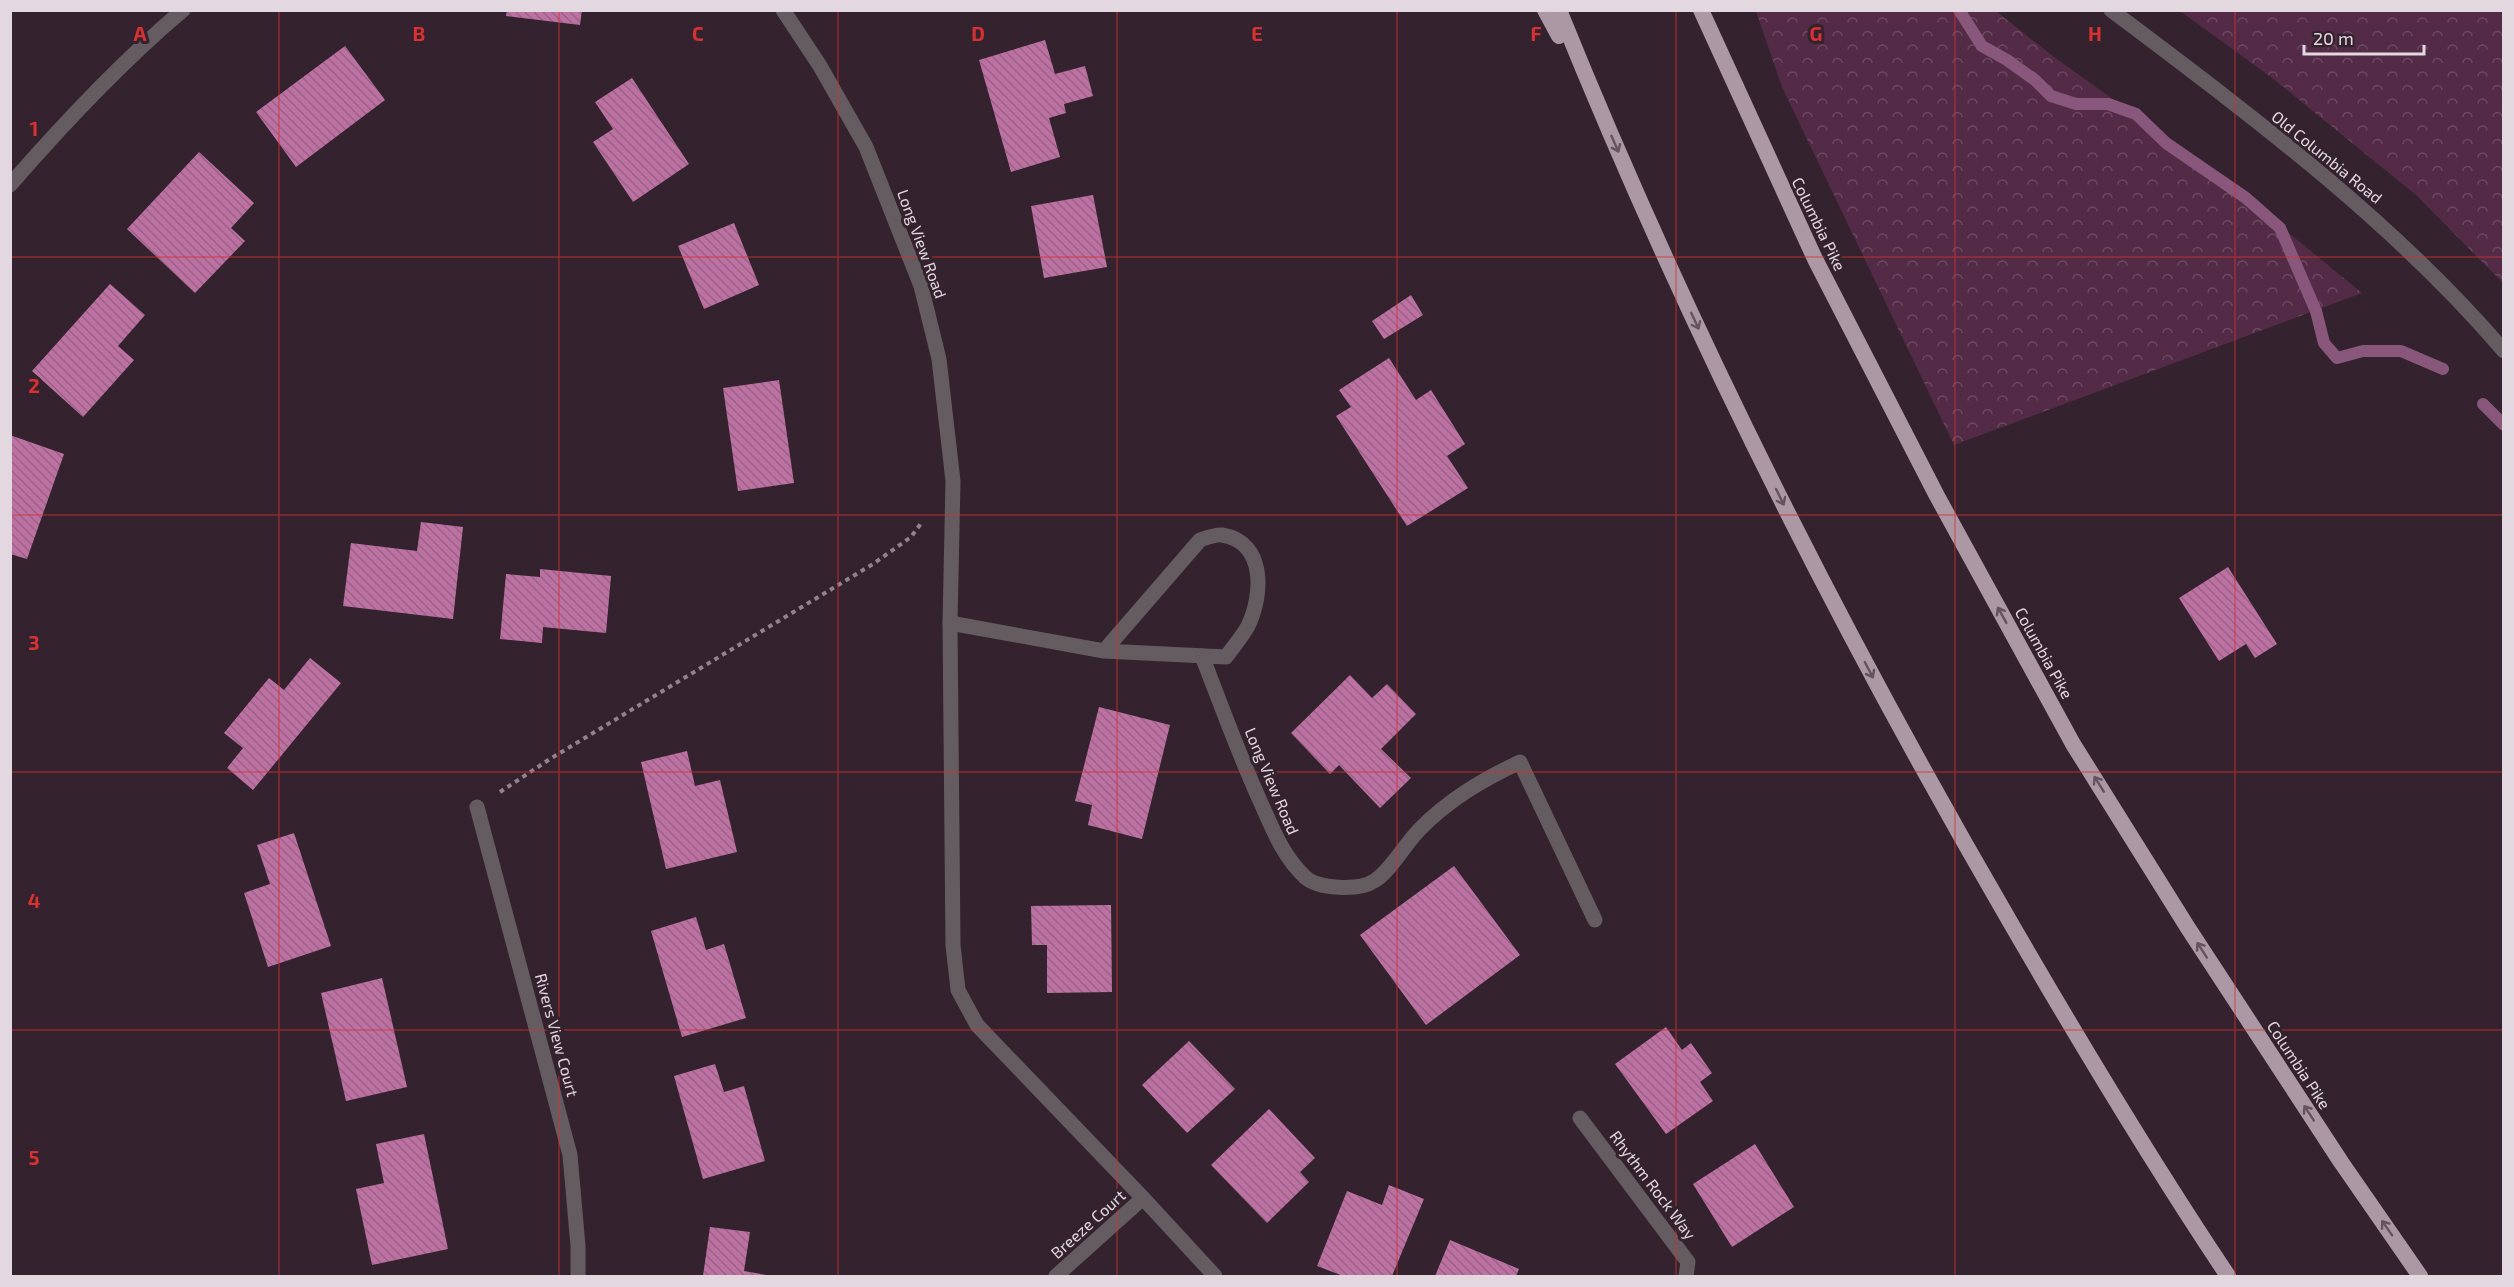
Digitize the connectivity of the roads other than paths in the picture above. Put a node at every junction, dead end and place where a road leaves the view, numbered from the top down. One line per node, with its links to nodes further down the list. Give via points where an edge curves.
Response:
1 (183, 10): 8 (street, via 122,65)
2 (783, 10): 10 (street, Long View Road, via 866,147 921,286 939,359 953,481)
3 (1545, 10): 7 (highway)
4 (1559, 10): 7 (highway)
5 (1700, 10): 22 (highway, Columbia Pike, one-way to 5, via 2341,1162 2073,744 1836,300)
6 (2111, 10): 9 (street, Old Columbia Road, via 2383,226)
7 (1591, 90): 21 (highway, one-way to 21, via 1694,320 1818,576 1947,814 2064,1015)
8 (10, 185)
9 (2504, 351)
10 (950, 623): 11 (street); 16 (street, Long View Road, via 953,945 958,990 977,1025)
11 (1104, 651): 12 (street); 12 (street, via 1200,540 1221,534 1243,544 1258,566 1258,594 1248,627 1226,657)
12 (1202, 656): 14 (street, Long View Road, via 1246,771 1282,850 1306,878 1321,886 1342,888 1374,882 1442,807 1479,782 1520,762)
13 (477, 807): 17 (street, Rivers View Court, via 570,1155)
14 (1595, 920)
15 (1580, 1118): 20 (street, Rhythm Rock Way, via 1688,1262)
16 (1143, 1198): 18 (street, Breeze Court); 19 (street, Long View Road)
17 (578, 1276)
18 (1056, 1276)
19 (1215, 1276)
20 (1686, 1276)
21 (2228, 1276)
22 (2420, 1276)

